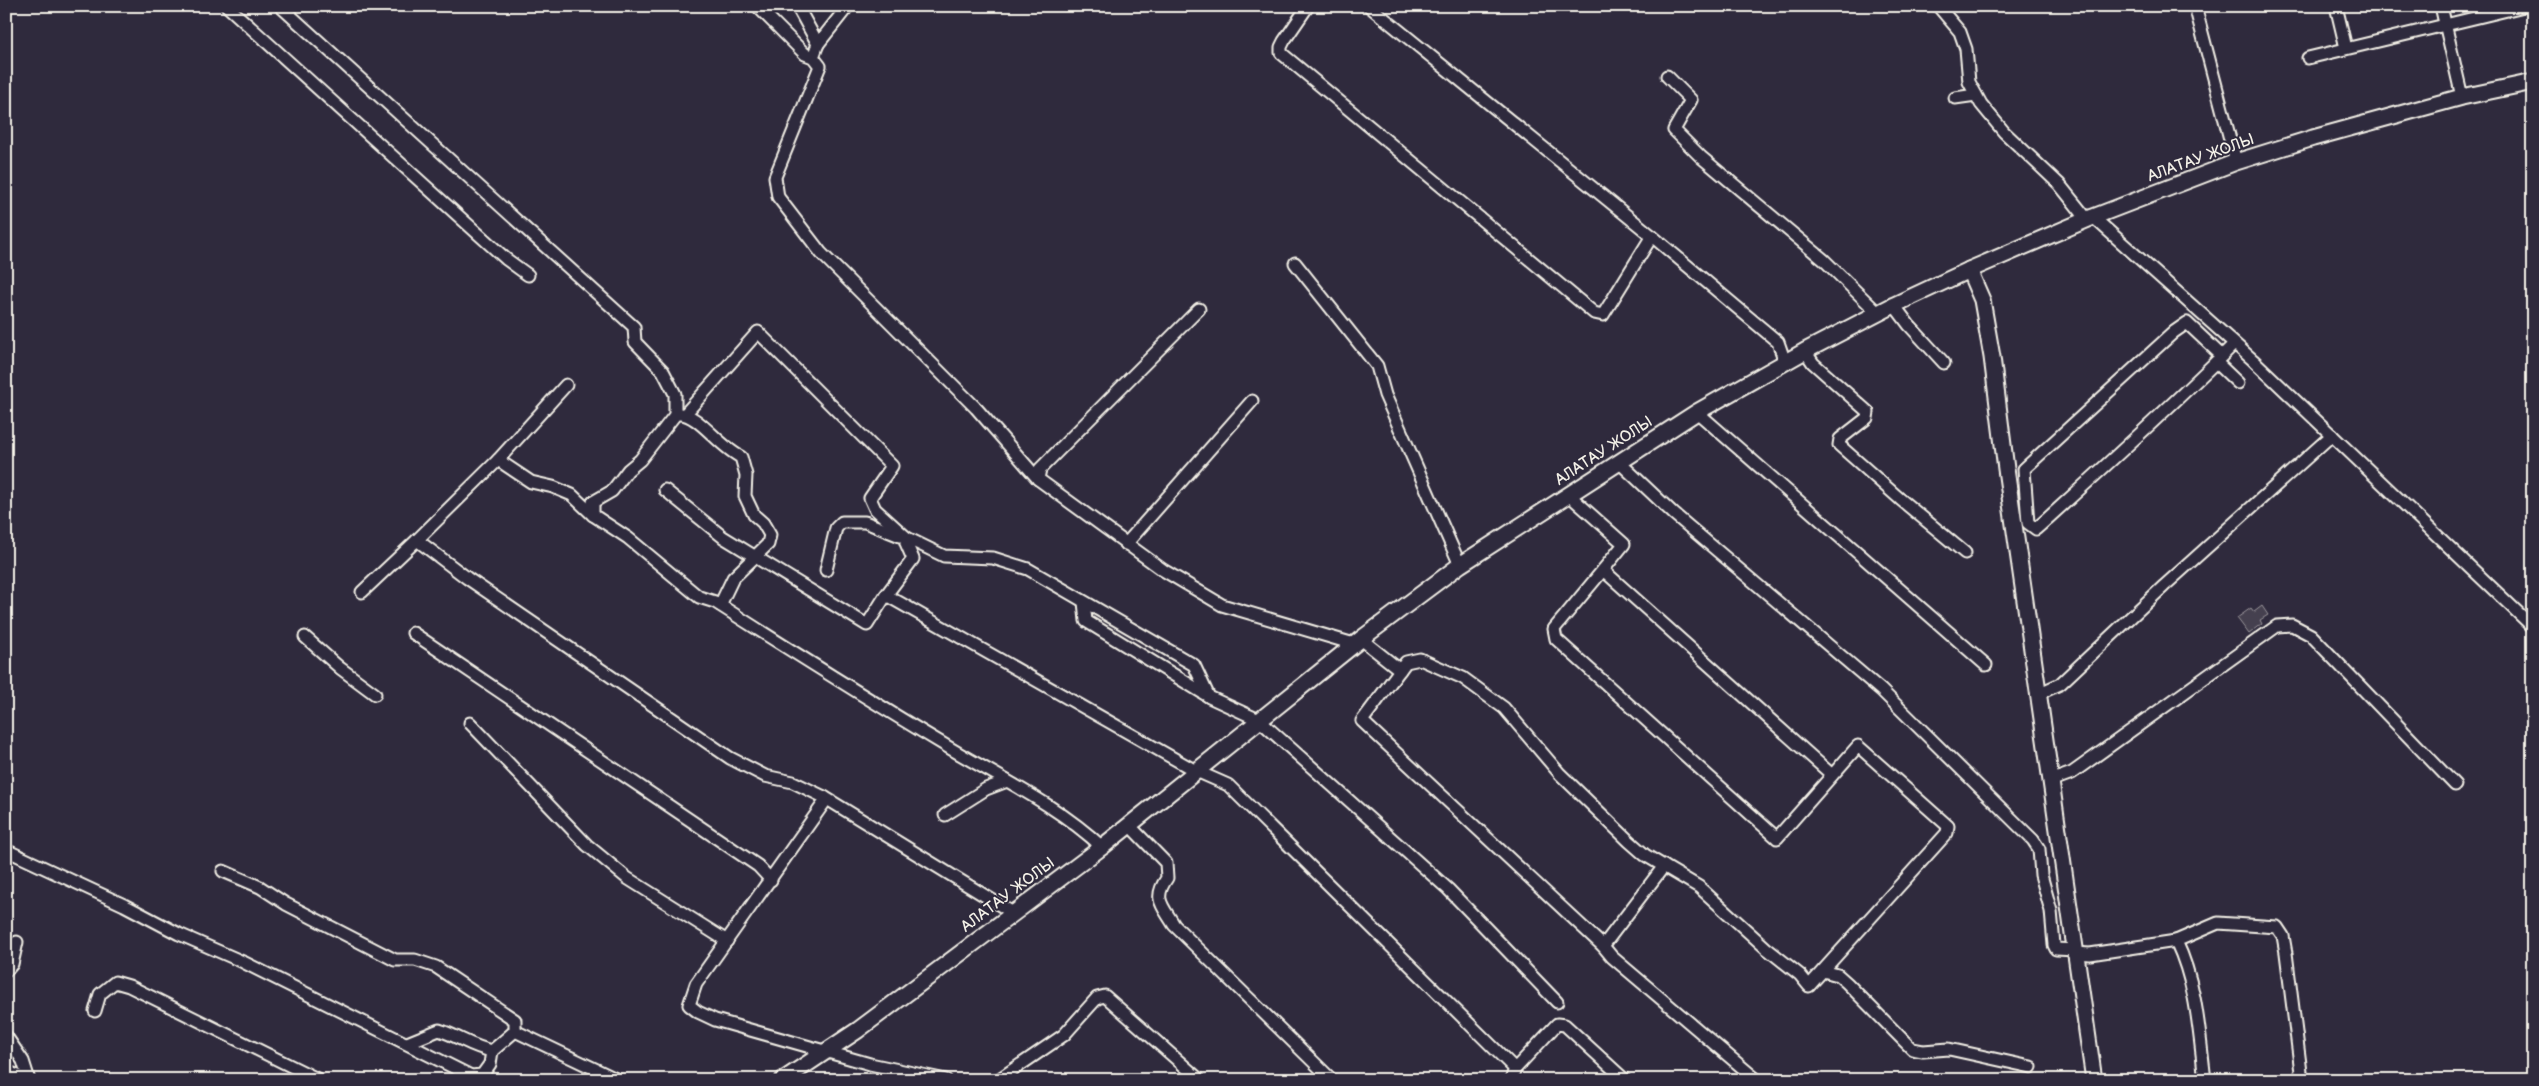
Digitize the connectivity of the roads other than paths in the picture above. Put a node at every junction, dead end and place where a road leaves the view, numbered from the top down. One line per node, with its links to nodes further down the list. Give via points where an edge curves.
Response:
1 (227, 6): 28 (street, via 506,259)
2 (280, 6): 41 (street, via 634,327 635,342 663,371 675,394)
3 (757, 6): 16 (street, via 805,54)
4 (797, 6): 14 (street)
5 (848, 6): 14 (street)
6 (1308, 6): 25 (street, via 1280,46 1281,53 1594,313 1603,315)
7 (1369, 6): 25 (street)
8 (1938, 6): 20 (street, via 1960,32 1966,49 1969,82)
9 (2195, 6): 23 (street)
10 (2336, 6): 15 (street)
11 (2441, 6): 13 (street)
12 (2524, 6): 13 (street)
13 (2446, 25): 15 (street); 21 (street)
14 (818, 44): 16 (street)
15 (2346, 48): 17 (street)
16 (813, 57): 45 (street, via 820,66 775,177 778,196 821,253 976,408)
17 (2308, 58)
18 (1667, 76): 31 (street, via 1691,100 1674,130 1701,157 1824,260)
19 (2533, 82): 21 (main road, АЛАТАУ ЖОЛЫ)
20 (1976, 95): 22 (street); 24 (street, via 2004,132)
21 (2462, 97): 23 (main road, АЛАТАУ ЖОЛЫ)
22 (1955, 98)
23 (2236, 162): 24 (main road, АЛАТАУ ЖОЛЫ)
24 (2090, 218): 27 (main road, АЛАТАУ ЖОЛЫ); 32 (street)
25 (1652, 236): 35 (street, via 1778,342)
26 (1295, 263): 54 (street, via 1377,366 1385,395)
27 (1969, 270): 29 (main road, АЛАТАУ ЖОЛЫ); 68 (main road, via 1982,300 1992,357)
28 (528, 275)
29 (1894, 305): 31 (main road, АЛАТАУ ЖОЛЫ); 36 (street)
30 (1199, 309): 45 (street, via 1040,469)
31 (1878, 313): 33 (main road, АЛАТАУ ЖОЛЫ)
32 (2234, 344): 34 (street); 42 (street)
33 (1804, 351): 35 (main road, АЛАТАУ ЖОЛЫ); 52 (street, via 1868,412 1867,418 1840,439 1839,445)
34 (2219, 359): 34 (street, via 2036,529 2028,523 2024,470 2174,332 2187,323); 37 (street)
35 (1785, 362): 40 (main road, АЛАТАУ ЖОЛЫ)
36 (1944, 363)
37 (2238, 383)
38 (566, 385): 43 (street)
39 (1252, 401): 51 (street)
40 (1697, 412): 44 (main road, АЛАТАУ ЖОЛЫ); 65 (street)
41 (680, 414): 48 (street, via 612,491 593,502); 49 (street, via 758,332 892,466 870,498 875,509); 53 (street, via 694,417 724,447 741,456 746,475 745,496 754,515 770,534 768,544)
42 (2332, 435): 61 (street); 68 (street, via 2060,684)
43 (498, 460): 48 (street, via 531,482 553,486 572,495); 50 (street)
44 (1619, 462): 47 (main road, АЛАТАУ ЖОЛЫ); 90 (street, via 1674,514 1881,690 2033,840 2039,849 2054,945 2056,949)
45 (1038, 479): 51 (street)
46 (666, 490): 53 (street, via 723,537)
47 (1569, 495): 54 (main road, АЛАТАУ ЖОЛЫ); 56 (street, via 1624,544)
48 (593, 515): 60 (street, via 628,538 699,597)
49 (906, 538): 55 (street, via 865,522 842,522 836,528); 58 (street, via 913,559); 59 (street, via 944,556 993,558 1028,569)
50 (417, 540): 57 (street); 77 (street, via 467,578 730,758 765,776 793,782)
51 (1126, 544): 64 (street, via 1222,605)
52 (1965, 553)
53 (755, 557): 58 (street, via 867,625); 60 (street, via 733,578)
54 (1460, 566): 64 (main road, АЛАТАУ ЖОЛЫ)
55 (826, 570)
56 (1603, 570): 73 (street); 73 (street, via 1554,629 1556,639 1777,838)
57 (362, 592)
58 (886, 595): 72 (street)
59 (1084, 602): 69 (street, via 1194,665); 69 (street, via 1086,621)
60 (720, 605): 74 (street, via 841,684)
61 (2533, 627)
62 (413, 632): 84 (street, via 758,866)
63 (305, 637): 67 (street)
64 (1354, 644): 66 (street); 71 (main road, АЛАТАУ ЖОЛЫ)
65 (1986, 665)
66 (1400, 670): 82 (street, via 1406,662 1420,659 1463,678 1504,708 1560,774 1629,841); 89 (street, via 1362,721)
67 (375, 694)
68 (2038, 694): 75 (main road)
69 (1209, 697): 71 (street)
70 (470, 723): 86 (street, via 587,846 627,878)
71 (1253, 724): 72 (main road, АЛАТАУ ЖОЛЫ); 93 (street, via 1448,889)
72 (1194, 770): 79 (main road, АЛАТАУ ЖОЛЫ); 102 (street, via 1228,784)
73 (1832, 775): 92 (street, via 1858,746 1948,826 1947,833)
74 (1008, 781): 78 (street, via 986,789); 80 (street, via 1078,824)
75 (2050, 781): 76 (street, via 2072,773 2277,626 2292,625 2311,635); 90 (main road)
76 (2455, 784)
77 (824, 796): 84 (street, via 824,803); 85 (street)
78 (945, 814)
79 (1129, 825): 80 (main road, АЛАТАУ ЖОЛЫ); 110 (street, via 1166,863 1168,878 1160,888 1159,901 1174,925)
80 (1102, 847): 85 (main road, АЛАТАУ ЖОЛЫ)
81 (6, 850): 97 (street, via 124,904 179,934 243,962)
82 (1664, 866): 89 (street); 92 (street, via 1699,888 1809,986)
83 (223, 871): 95 (street, via 260,887 286,904 395,960 415,960 436,967 515,1020)
84 (771, 880): 86 (street)
85 (1014, 913): 99 (main road, АЛАТАУ ЖОЛЫ)
86 (727, 941): 99 (street, via 696,984 689,1005 715,1020)
87 (2176, 941): 90 (street, via 2090,954); 114 (street, via 2187,965 2196,1000); 115 (street, via 2218,924 2277,927 2283,936 2286,953)
88 (17, 942): 91 (street, via 12,964)
89 (1603, 946): 112 (street)
90 (2075, 952): 113 (main road)
91 (6, 971)
92 (1823, 972): 100 (street, via 1838,975 1912,1048 1923,1051 1950,1049)
93 (1557, 1002)
94 (95, 1011): 104 (street, via 100,994 115,982 129,986)
95 (515, 1032): 98 (street); 105 (street)
96 (6, 1036): 103 (street, via 23,1061)
97 (407, 1044): 98 (street, via 439,1030 465,1043); 98 (street, via 471,1076 482,1075 490,1064)
98 (492, 1051)
99 (824, 1052): 106 (main road, АЛАТАУ ЖОЛЫ); 107 (street)
100 (2031, 1067)
101 (6, 1070): 103 (street)
102 (1513, 1074): 111 (street, via 1557,1024 1566,1026)
103 (29, 1080)
104 (320, 1080)
105 (618, 1080)
106 (783, 1080)
107 (946, 1080)
108 (998, 1080): 109 (street, via 1064,1035 1097,998 1105,996)
109 (1200, 1080)
110 (1332, 1080)
111 (1625, 1080)
112 (1757, 1080)
113 (2094, 1080)
114 (2205, 1080)
115 (2302, 1080)

